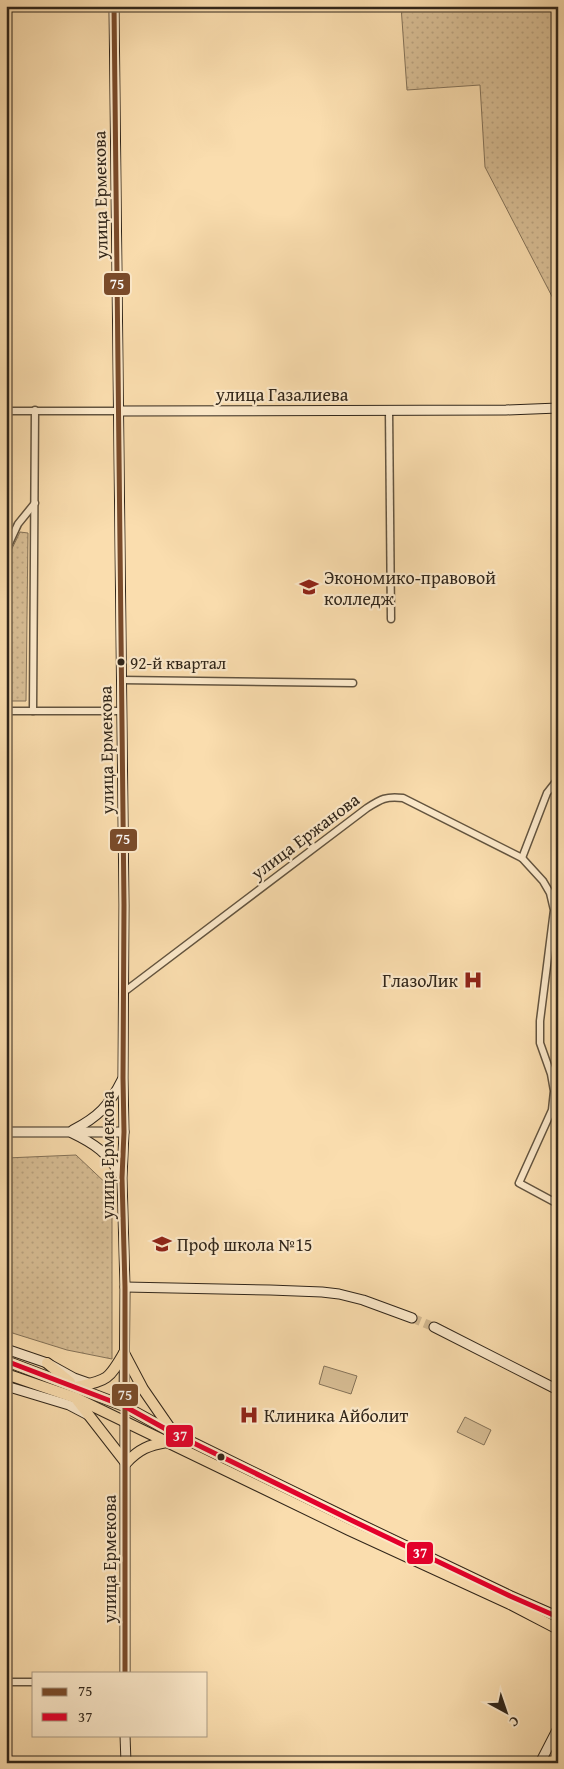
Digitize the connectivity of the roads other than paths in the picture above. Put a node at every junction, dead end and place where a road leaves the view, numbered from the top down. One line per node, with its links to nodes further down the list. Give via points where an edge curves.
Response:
1 (114, 6): 6 (main road, улица Ермекова)
2 (558, 408): 4 (main road, улица Газалиева)
3 (35, 410): 5 (street, улица Газалиева); 6 (street, улица Газалиева); 7 (street)
4 (389, 410): 6 (main road, улица Газалиева); 9 (street)
5 (6, 411)
6 (118, 411): 10 (main road, улица Ермекова)
7 (35, 503): 8 (street, via 18,524); 13 (street)
8 (6, 550)
9 (392, 619)
10 (121, 680): 11 (street); 14 (main road, улица Ермекова)
11 (353, 683)
12 (6, 710): 13 (street)
13 (33, 711): 14 (street)
14 (121, 711): 17 (main road, улица Ермекова)
15 (558, 779): 16 (street, via 547,793)
16 (522, 858): 17 (street, улица Ержанова, via 403,798 391,796 380,799); 23 (street, улица Ержанова, via 543,881 554,910 540,1021 540,1043 554,1091 552,1110 519,1182)
17 (124, 992): 18 (main road, улица Ермекова)
18 (123, 1078): 20 (main road, via 113,1097 93,1120); 21 (main road, улица Ермекова)
19 (6, 1132): 20 (main road)
20 (70, 1132): 21 (main road); 22 (main road, via 90,1142 113,1161)
21 (124, 1132): 22 (main road, улица Ермекова)
22 (122, 1178): 24 (main road, улица Ермекова)
23 (558, 1204)
24 (125, 1287): 25 (main road, via 322,1292 363,1300); 28 (main road, улица Ермекова)
25 (412, 1318)
26 (434, 1327): 35 (main road)
27 (6, 1349): 30 (main road)
28 (124, 1353): 32 (main road, via 106,1379); 38 (main road, улица Ермекова); 41 (main road)
29 (6, 1361): 34 (main road)
30 (47, 1363): 32 (main road); 34 (main road)
31 (6, 1374): 36 (main road)
32 (91, 1384): 34 (main road)
33 (6, 1386): 36 (main road)
34 (76, 1387): 38 (main road)
35 (558, 1390)
36 (47, 1393): 37 (main road); 39 (main road)
37 (76, 1398): 39 (main road); 40 (main road)
38 (124, 1406): 40 (main road, улица Ермекова); 41 (main road)
39 (88, 1415): 42 (main road)
40 (125, 1422): 41 (main road); 42 (main road, улица Ермекова)
41 (171, 1438): 42 (main road, via 151,1444); 43 (main road)
42 (126, 1463): 46 (main road, улица Ермекова)
43 (351, 1526): 44 (main road); 45 (main road)
44 (558, 1617)
45 (558, 1629)
46 (125, 1672)
47 (6, 1682): 48 (street)
48 (32, 1682)
49 (558, 1728): 52 (main road)
50 (125, 1736): 51 (main road)
51 (126, 1763)
52 (540, 1763)

